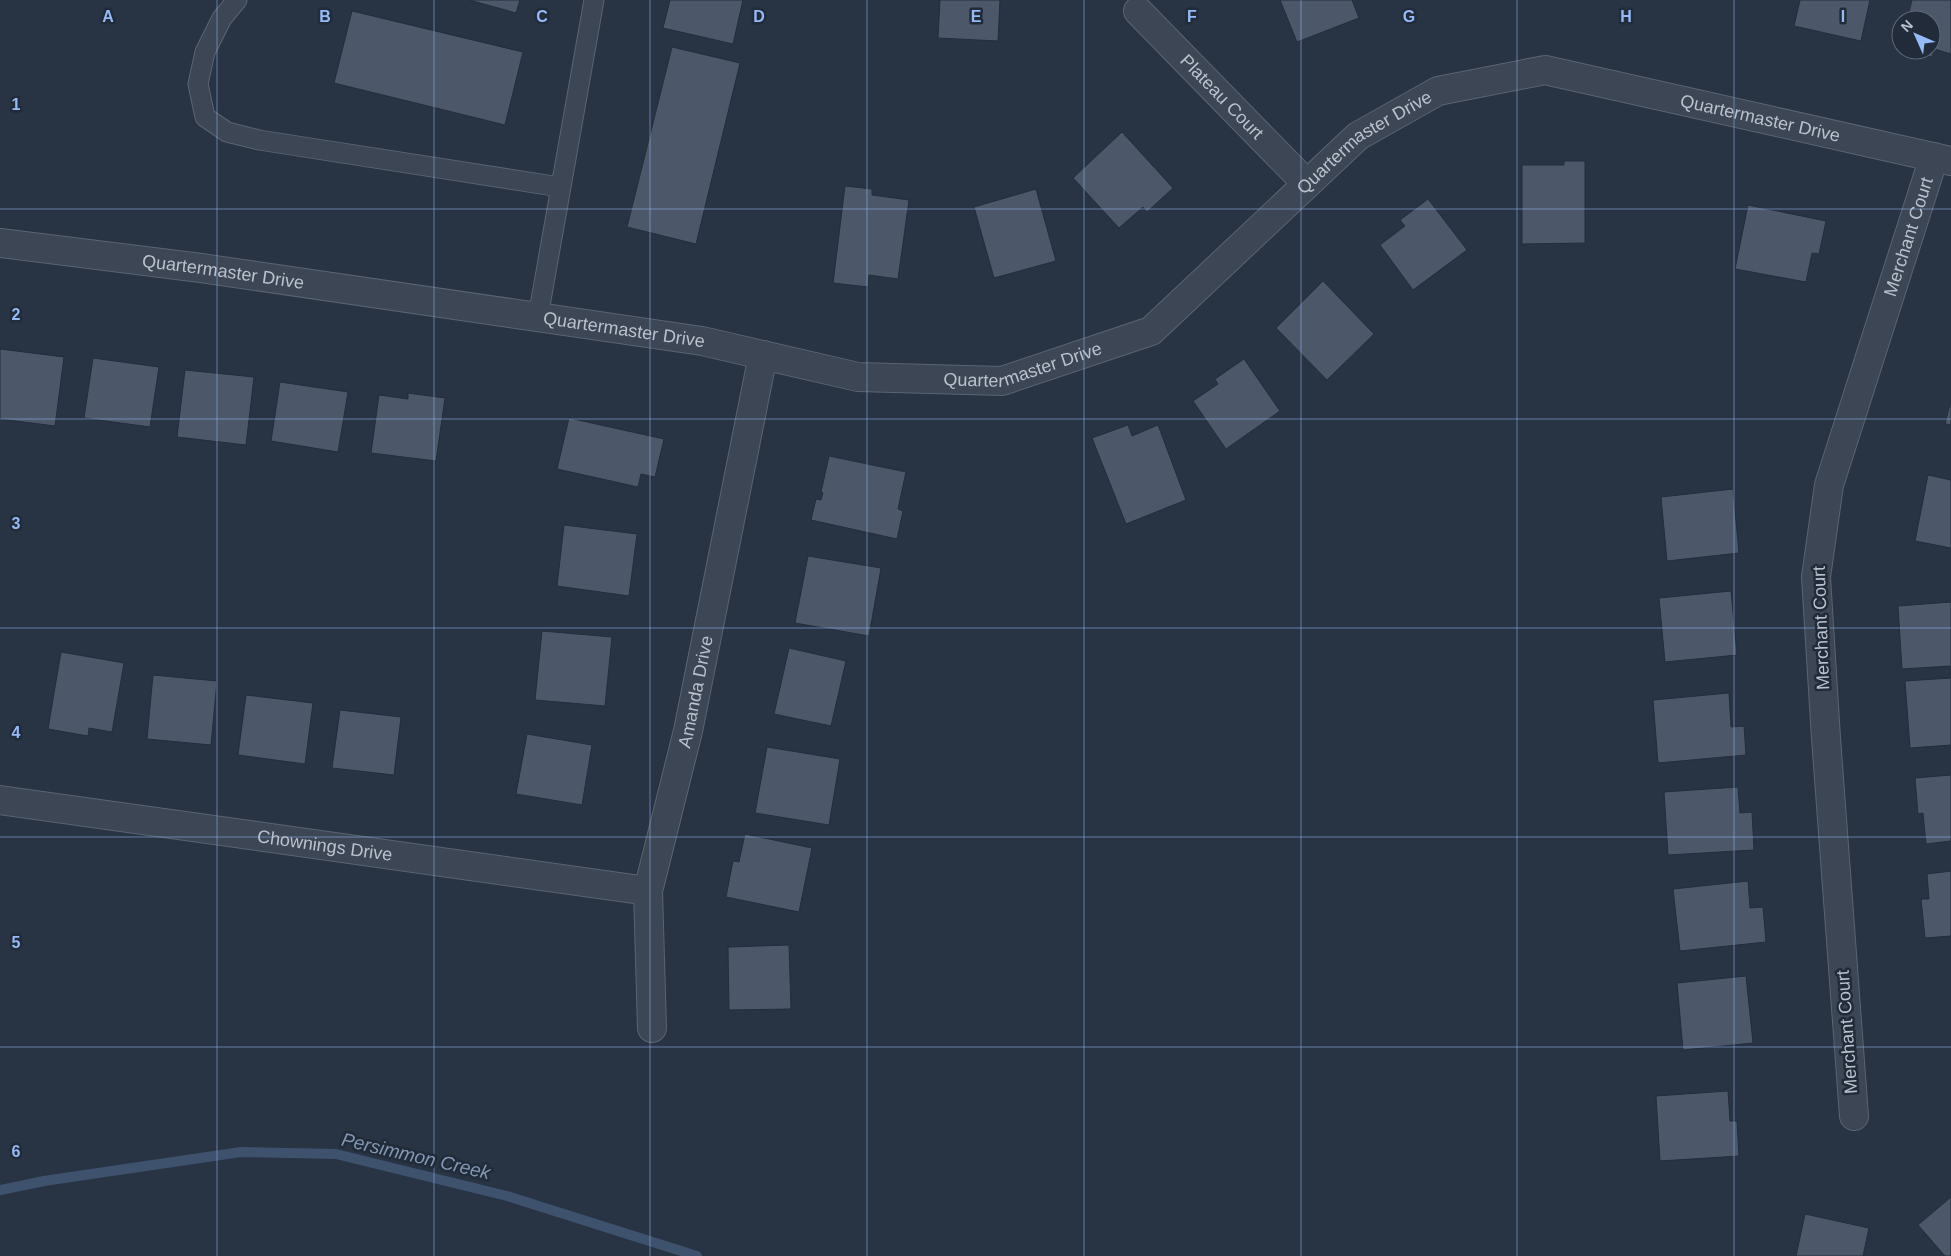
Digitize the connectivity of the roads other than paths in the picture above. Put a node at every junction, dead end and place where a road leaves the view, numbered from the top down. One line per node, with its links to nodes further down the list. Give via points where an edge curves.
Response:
1 (237, 0): 6 (lane, via 222,18 205,52 198,84 205,117 226,132 259,140)
2 (594, 0): 6 (lane)
3 (1138, 10): 5 (street, Plateau Court)
4 (1942, 159): 5 (street, Quartermaster Drive, via 1545,70 1438,91 1358,136); 13 (street, Merchant Court, via 1829,485 1816,577)
5 (1306, 184): 9 (street, Quartermaster Drive, via 1151,331 1002,381 858,376)
6 (560, 187): 8 (lane)
7 (0, 243): 8 (street, Quartermaster Drive, via 201,268)
8 (538, 317): 9 (street, Quartermaster Drive, via 702,341)
9 (763, 355): 11 (street, Amanda Drive, via 688,731)
10 (0, 800): 11 (street, Chownings Drive)
11 (648, 891): 12 (street, Amanda Drive)
12 (652, 1028)
13 (1854, 1116)

